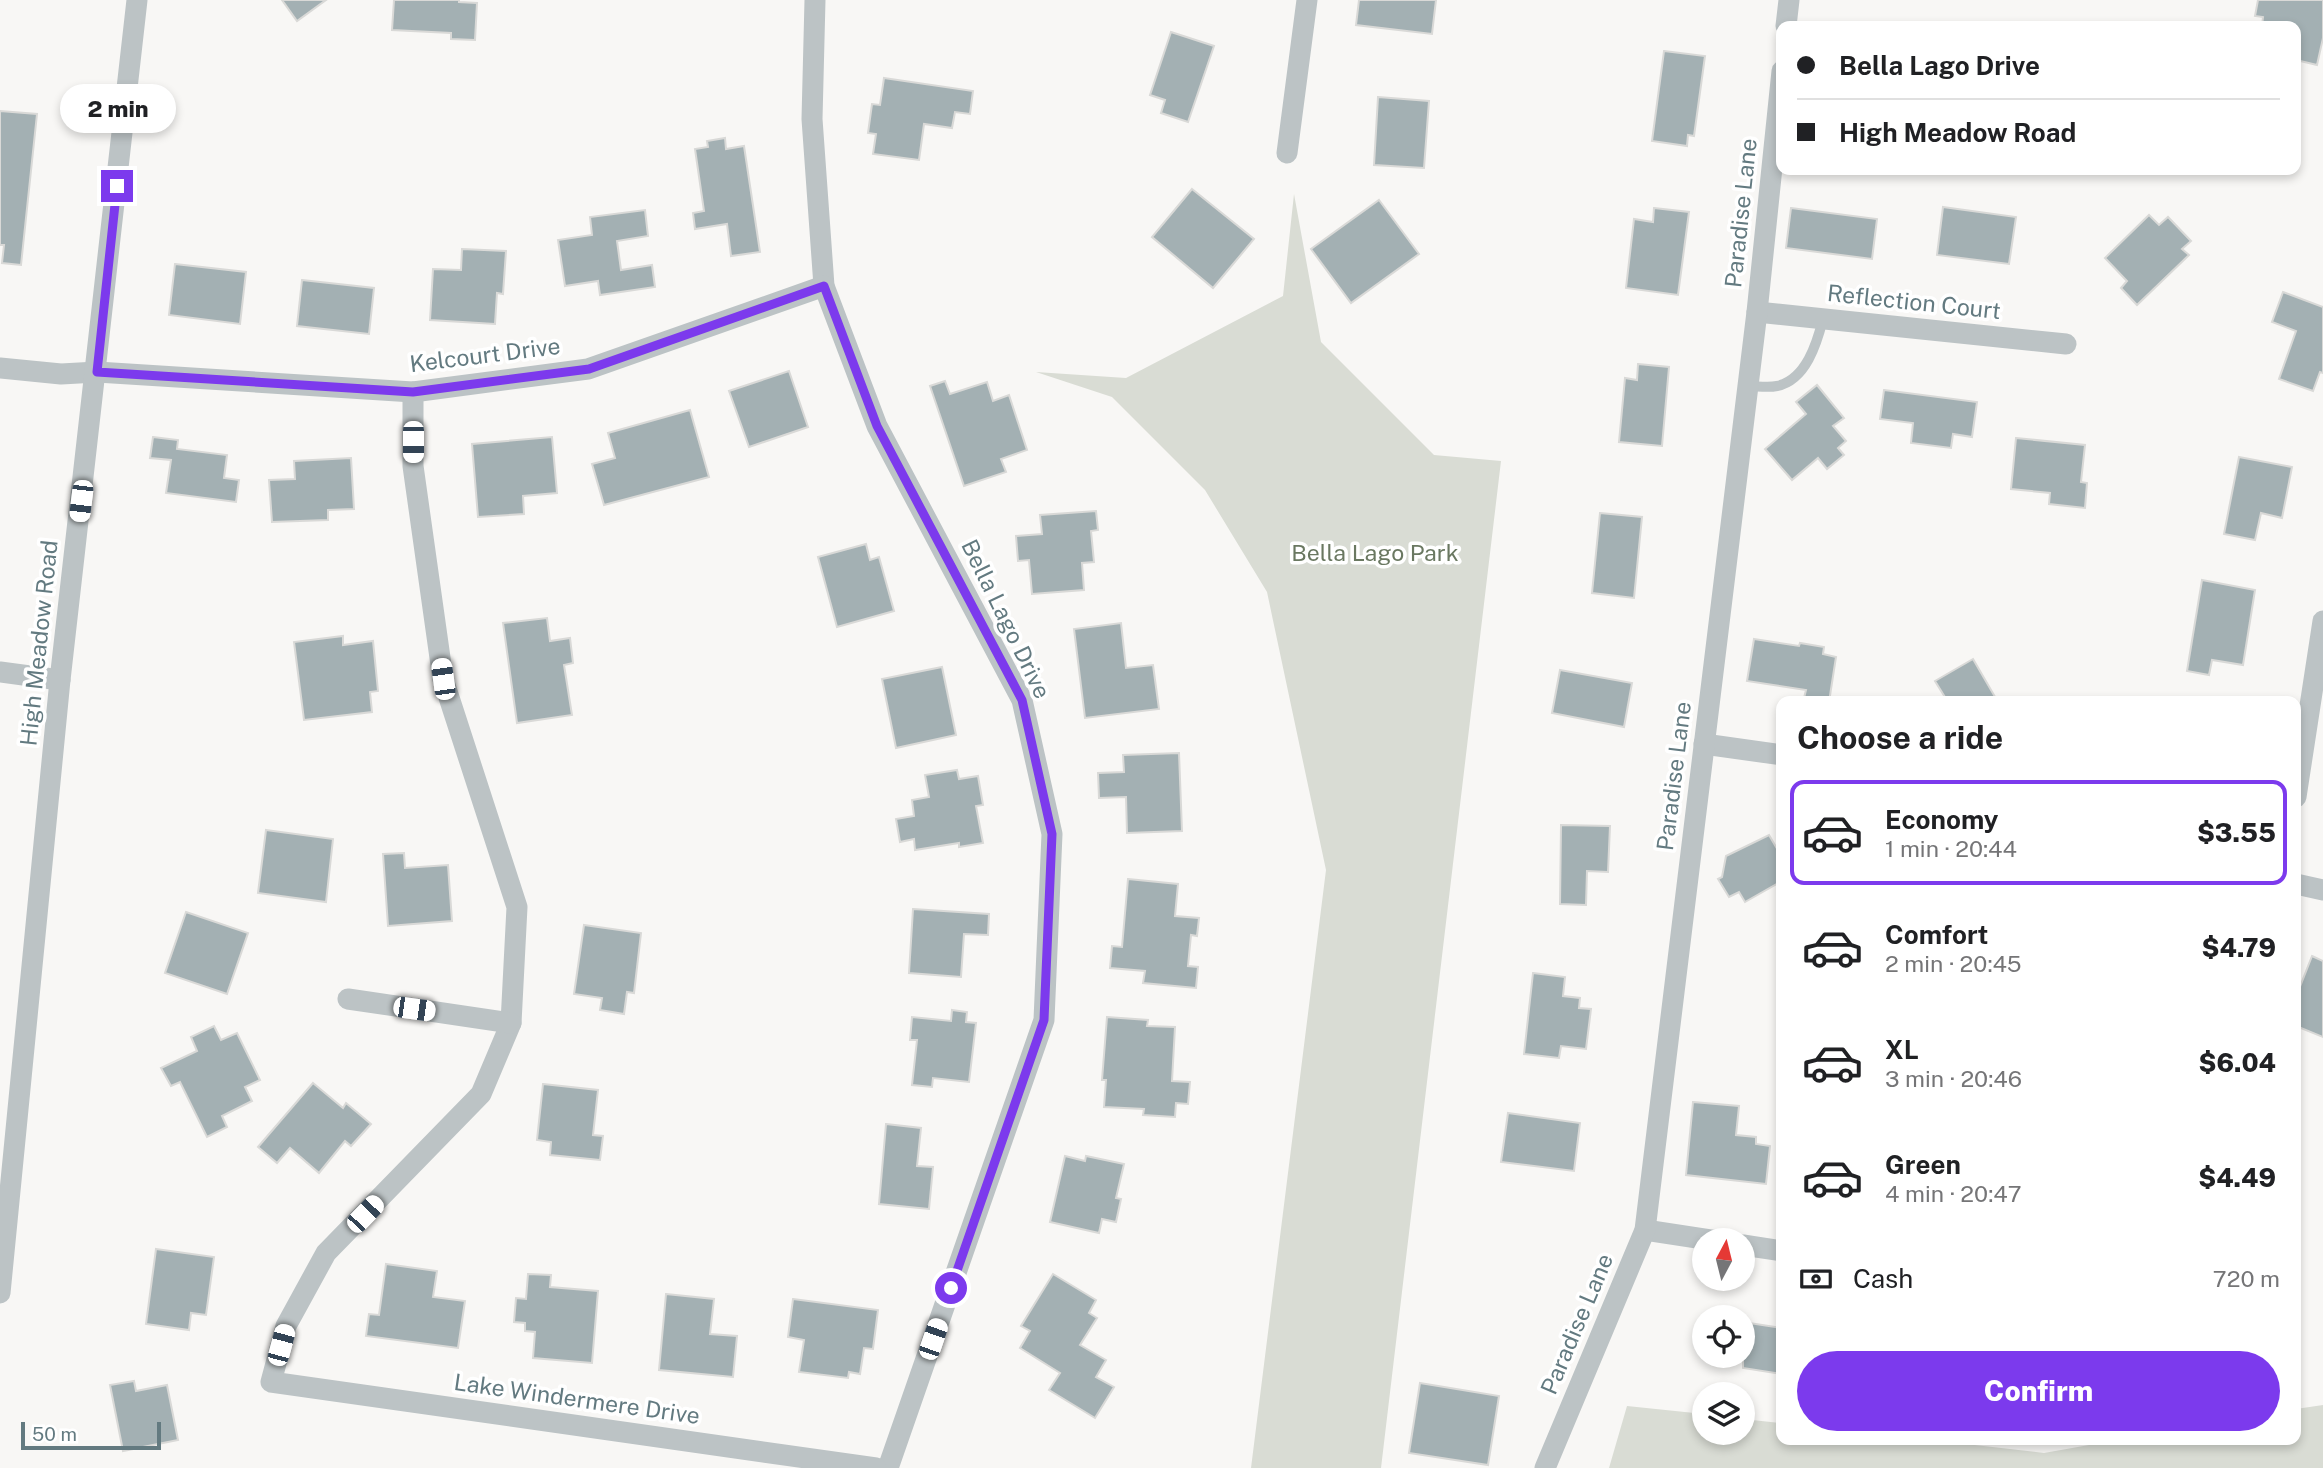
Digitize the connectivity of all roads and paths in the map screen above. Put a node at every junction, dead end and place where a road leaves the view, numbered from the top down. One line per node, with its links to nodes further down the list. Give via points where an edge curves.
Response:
1 (137, 0): 13 (street, High Meadow Road)
2 (816, 0): 8 (street, Bella Lago Drive, via 812,119)
3 (1307, 0): 7 (street)
4 (1789, 0): 5 (street)
5 (1787, 21)
6 (1776, 129): 9 (street, Paradise Lane)
7 (1287, 153)
8 (824, 286): 15 (street, Kelcourt Drive, via 589,369); 32 (street, Bella Lago Drive, via 877,426 1022,700 1052,834 1044,1020)
9 (1757, 312): 10 (street, Reflection Court); 14 (street, Paradise Lane)
10 (1823, 319): 11 (street, Reflection Court); 14 (lane, via 1808,361 1793,378 1778,386)
11 (2066, 344)
12 (0, 368): 13 (street, Kelcourt Drive)
13 (97, 372): 15 (street, Kelcourt Drive); 18 (street, High Meadow Road)
14 (1748, 386): 19 (street, Paradise Lane)
15 (413, 392): 25 (street, via 413,466 443,679 517,906)
16 (2323, 621): 21 (street)
17 (0, 672): 18 (street)
18 (60, 680): 30 (street, High Meadow Road)
19 (1704, 744): 20 (street); 26 (street, Paradise Lane)
20 (1776, 754)
21 (2301, 764)
22 (2301, 885): 23 (street)
23 (2323, 890)
24 (348, 999): 25 (street)
25 (511, 1023): 31 (street, Lake Windermere Drive, via 481,1094 327,1254 286,1326 271,1382)
26 (1645, 1230): 27 (street); 33 (street, Paradise Lane)
27 (1692, 1237)
28 (1755, 1247): 29 (street)
29 (1776, 1250)
30 (0, 1293)
31 (876, 1468)
32 (888, 1468)
33 (1545, 1468)

